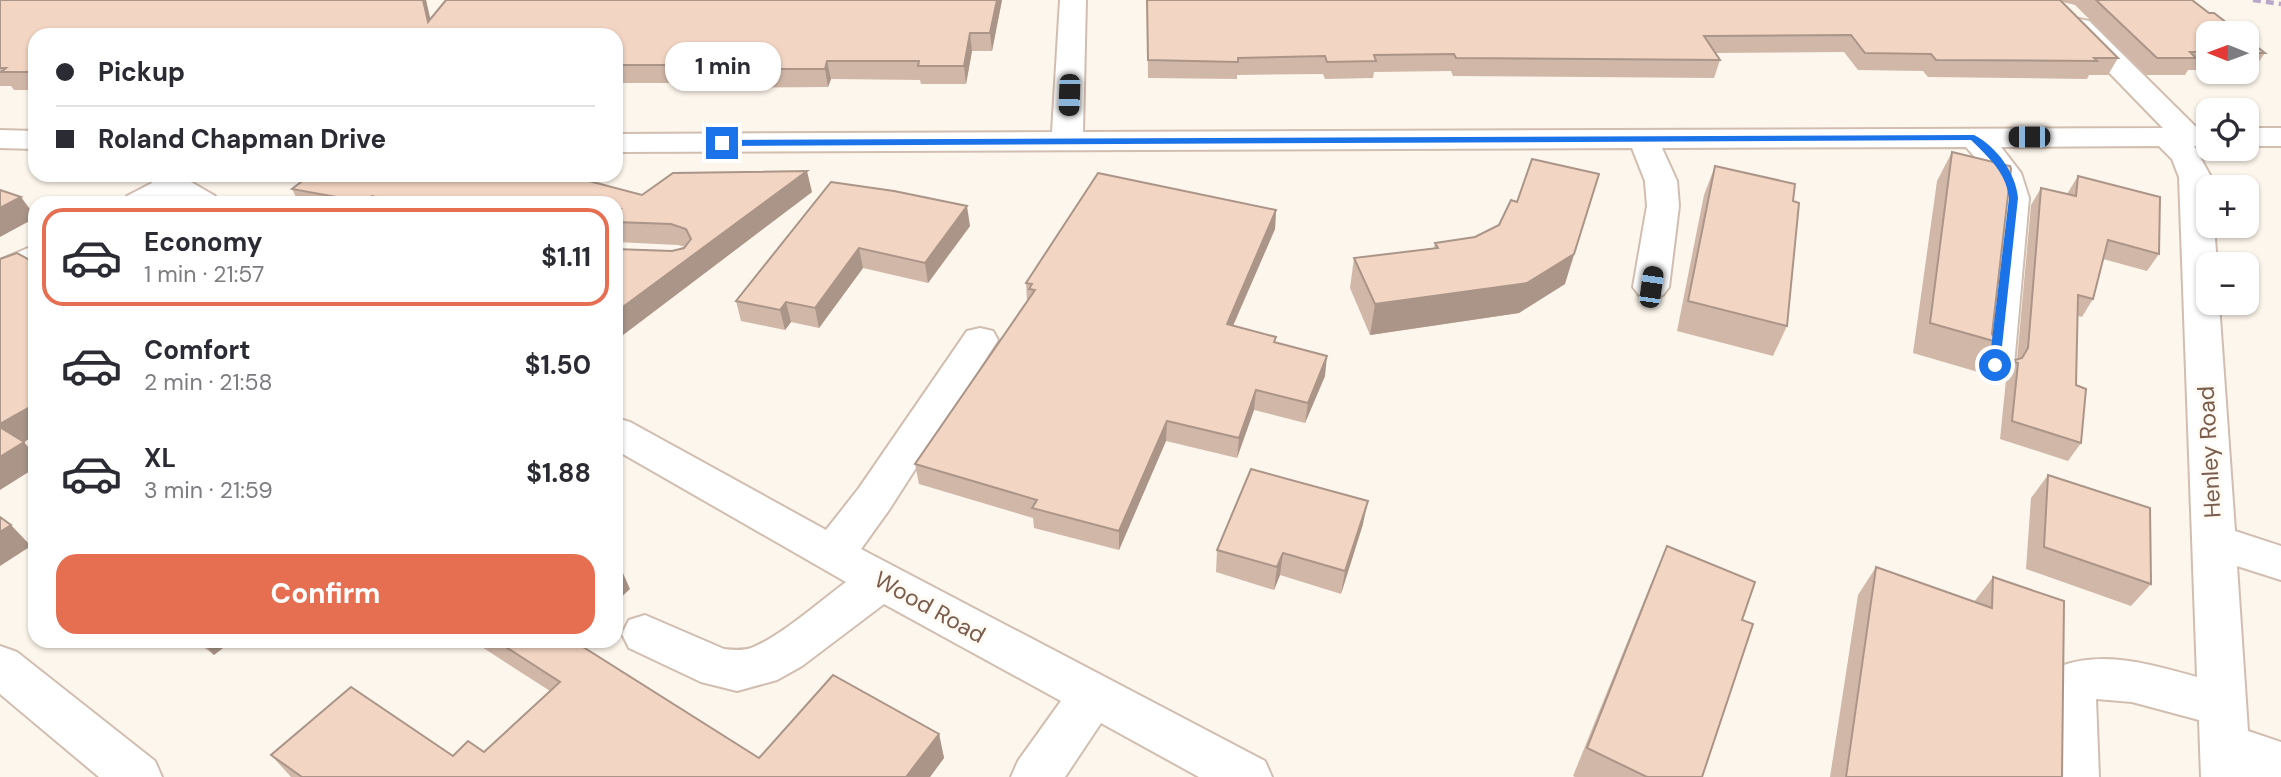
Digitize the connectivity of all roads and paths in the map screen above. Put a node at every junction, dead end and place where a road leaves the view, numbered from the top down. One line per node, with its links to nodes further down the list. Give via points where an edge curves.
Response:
1 (1073, 0): 10 (street)
2 (2064, 13): 3 (street, Henley Road)
3 (2188, 137): 6 (street); 22 (street, Henley Road)
4 (2259, 137): 5 (street)
5 (2281, 137)
6 (1974, 138): 8 (street); 20 (street, via 2002,165 2012,182)
7 (0, 139): 9 (street)
8 (1643, 139): 10 (street); 18 (street, via 1661,181 1663,206)
9 (28, 140)
10 (1068, 142): 11 (street)
11 (623, 143)
12 (166, 182): 14 (street)
13 (169, 182): 15 (street)
14 (148, 196)
15 (191, 196)
16 (28, 260): 17 (street)
17 (0, 274)
18 (1651, 287)
19 (980, 340): 23 (street)
20 (1995, 365)
21 (623, 436): 23 (street, Wood Road)
22 (2214, 542): 24 (street); 29 (street, Henley Road)
23 (834, 552): 25 (street, Wood Road)
24 (2281, 563)
25 (881, 581): 26 (street, via 760,666 737,671 718,668); 28 (street, Wood Road)
26 (645, 634)
27 (0, 666): 31 (street)
28 (1092, 696): 32 (street); 33 (street, Wood Road)
29 (2224, 742): 30 (street); 34 (street, via 2131,681 2078,680 2072,694)
30 (2281, 765)
31 (137, 777)
32 (1036, 777)
33 (1247, 777)
34 (2074, 777)

